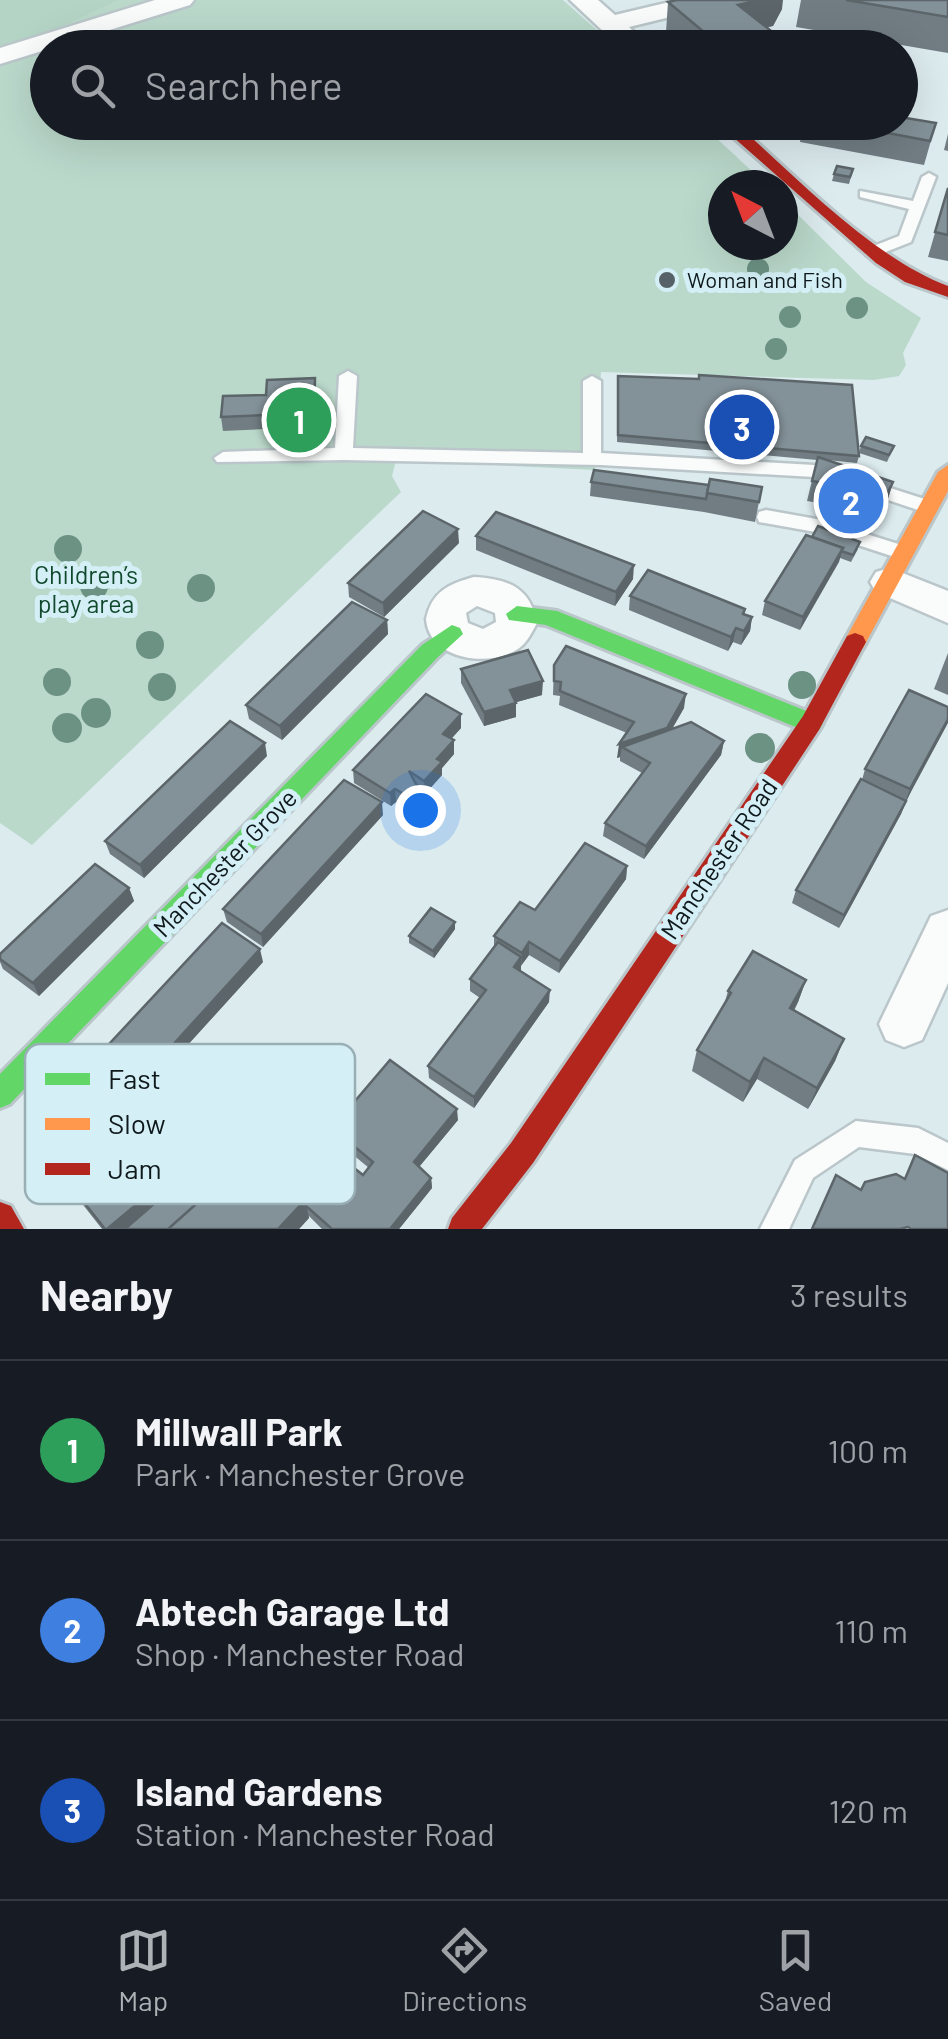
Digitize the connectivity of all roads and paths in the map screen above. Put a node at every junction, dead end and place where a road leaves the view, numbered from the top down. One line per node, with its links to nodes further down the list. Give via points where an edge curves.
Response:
1 (182, 0): 5 (street)
2 (583, 0): 4 (street)
3 (710, 0): 4 (street)
4 (609, 24): 6 (street)
5 (84, 30)
6 (616, 30)
7 (30, 47): 8 (street)
8 (0, 56)
9 (744, 140): 13 (street)
10 (929, 177): 12 (lane)
11 (865, 194): 12 (lane)
12 (918, 207): 13 (lane, via 906,239)
13 (872, 252): 14 (street, via 903,277)
14 (948, 292)
15 (348, 376): 17 (lane)
16 (592, 381): 19 (lane)
17 (344, 454): 18 (lane); 19 (lane)
18 (223, 458)
19 (592, 459): 21 (lane, via 814,471)
20 (948, 472): 21 (street, Manchester Road)
21 (930, 508): 23 (street, Manchester Road)
22 (766, 517): 23 (lane, via 822,527)
23 (898, 568): 24 (street); 27 (street, Manchester Road)
24 (948, 608)
25 (518, 614): 26 (street, Manchester Grove, via 513,632 494,643 471,644); 27 (street, Manchester Grove, via 549,617)
26 (452, 634): 30 (street, Manchester Grove)
27 (811, 722): 36 (street, Manchester Road, via 522,1153)
28 (948, 932): 29 (street)
29 (904, 1024)
30 (48, 1044)
31 (25, 1068): 32 (street, Manchester Grove)
32 (0, 1094)
33 (948, 1157): 37 (lane, via 918,1141 856,1134 804,1169)
34 (0, 1218): 35 (street)
35 (9, 1229)
36 (462, 1229)
37 (774, 1229)

